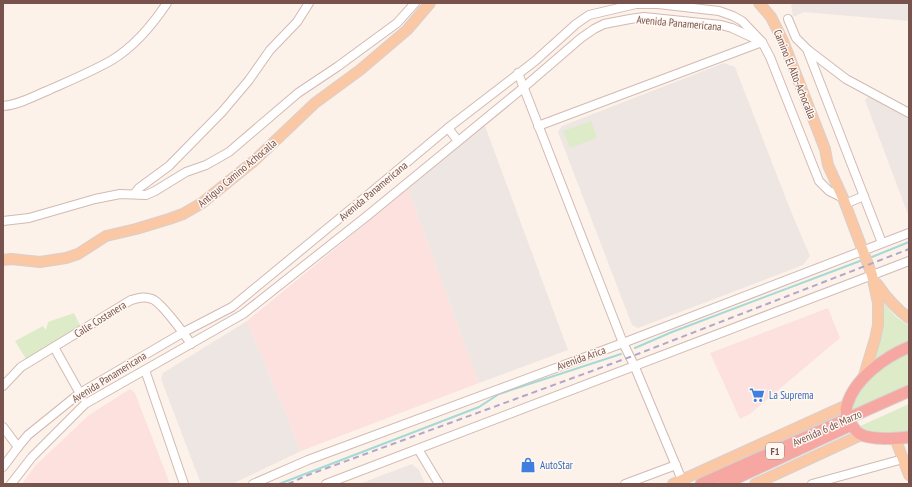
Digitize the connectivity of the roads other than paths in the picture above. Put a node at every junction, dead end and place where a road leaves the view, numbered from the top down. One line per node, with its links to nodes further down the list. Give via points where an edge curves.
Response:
1 (167, 3): 11 (street, via 152,25 113,59 29,99)
2 (309, 3): 18 (street, via 297,22 270,50 222,112 169,166)
3 (415, 3): 18 (street, via 397,23 298,93 229,152 206,165 186,172 146,195)
4 (430, 3): 29 (main road, Antiguo Camino Achocalla, via 401,35 315,103 254,161 202,203 169,219 106,236 78,254 66,258 40,262)
5 (760, 3): 20 (main road, Camino El Alto-Achocalla, via 777,28 833,163)
6 (788, 19): 8 (street, via 796,38)
7 (762, 42): 9 (street, Avenida Panamericana, via 742,21 719,11 636,4 589,16); 10 (street, Avenida Panamericana, via 721,25 644,17 630,18 594,29); 13 (street); 20 (street, Avenida Panamericana, via 819,180)
8 (807, 49): 12 (street, via 846,79); 19 (street)
9 (518, 73): 10 (street); 14 (street, Avenida Panamericana)
10 (523, 88): 13 (street); 15 (street, Avenida Panamericana)
11 (3, 106)
12 (909, 113)
13 (538, 126): 38 (street)
14 (448, 128): 15 (street); 16 (street, Avenida Panamericana)
15 (458, 141): 17 (street, Avenida Panamericana)
16 (393, 174): 17 (street); 21 (street, Avenida Panamericana)
17 (403, 186): 22 (street, Avenida Panamericana)
18 (135, 193): 23 (street, via 95,199 29,218)
19 (864, 196): 20 (street); 26 (street)
20 (844, 201): 28 (main road, Camino El Alto-Achocalla)
21 (357, 204): 22 (street); 25 (street, Avenida Panamericana)
22 (367, 216): 27 (street, Avenida Panamericana)
23 (3, 221)
24 (909, 233): 26 (street, Avenida Arica)
25 (318, 235): 27 (street); 31 (street, Avenida Panamericana)
26 (882, 243): 28 (street, Avenida Arica)
27 (328, 247): 33 (street, Avenida Panamericana)
28 (862, 250): 32 (main road, Camino El Alto-Achocalla); 38 (street, Avenida Arica)
29 (3, 260)
30 (909, 261): 32 (street)
31 (276, 270): 33 (street); 34 (street, Avenida Panamericana)
32 (872, 275): 36 (main road, Camino El Alto-Achocalla, via 884,295); 42 (street); 44 (main road, Camino El Alto-Achocalla, via 878,303 878,325)
33 (286, 280): 35 (street, Avenida Panamericana)
34 (232, 307): 35 (street); 37 (street, Avenida Panamericana)
35 (239, 316): 39 (street, Avenida Panamericana)
36 (909, 318)
37 (184, 332): 39 (street, Calle Costanera); 40 (street, Calle Costanera, via 154,300 143,297 131,300); 47 (street, Avenida Panamericana)
38 (623, 343): 42 (street); 65 (street, Avenida Arica, via 328,452)
39 (191, 344): 43 (street, Avenida Panamericana)
40 (54, 347): 45 (street, Calle Costanera, via 21,367); 47 (street)
41 (909, 347): 44 (highway, via 887,358)
42 (634, 365): 57 (street); 59 (street)
43 (145, 370): 49 (street, Avenida Panamericana); 64 (street)
44 (863, 379): 50 (highway, via 852,393)
45 (3, 386)
46 (909, 391): 51 (highway, Avenida 6 de Marzo / F1)
47 (80, 393): 49 (street); 56 (street, Avenida Panamericana, via 28,435)
48 (909, 399): 51 (highway, Avenida 6 de Marzo / F1)
49 (85, 404): 63 (street, Avenida Panamericana, via 32,457)
50 (847, 405): 51 (highway, via 846,413); 62 (main road, Avenida 6 de Marzo)
51 (850, 422): 53 (highway); 69 (highway, Avenida 6 de Marzo / F1); 70 (highway, Avenida 6 de Marzo / F1)
52 (3, 427): 56 (street)
53 (861, 435): 55 (highway); 71 (main road, Avenida 6 de Marzo)
54 (909, 437): 55 (highway)
55 (895, 438): 58 (main road)
56 (18, 447): 60 (street, Avenida Panamericana)
57 (418, 449): 66 (street); 67 (street)
58 (903, 459): 61 (main road); 72 (street)
59 (676, 465): 62 (street); 68 (street)
60 (3, 467)
61 (909, 475)
62 (678, 482)
63 (11, 484)
64 (184, 484)
65 (252, 484)
66 (326, 484)
67 (439, 484)
68 (626, 484)
69 (701, 484)
70 (724, 484)
71 (755, 484)
72 (812, 484)

